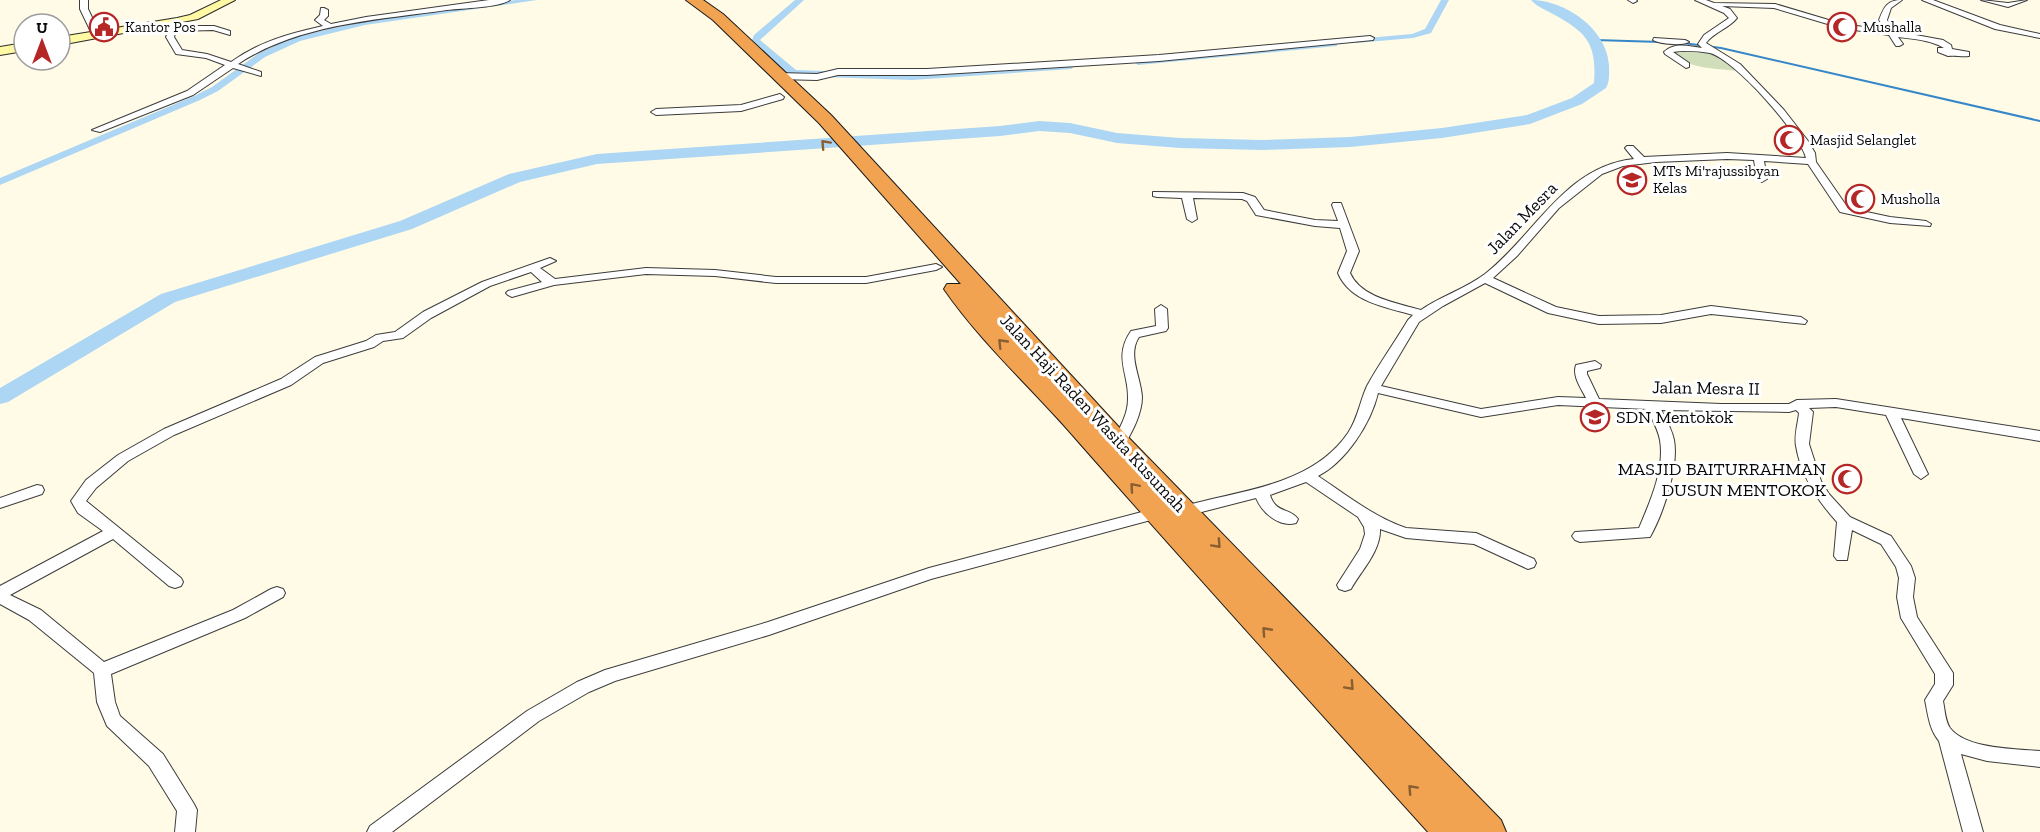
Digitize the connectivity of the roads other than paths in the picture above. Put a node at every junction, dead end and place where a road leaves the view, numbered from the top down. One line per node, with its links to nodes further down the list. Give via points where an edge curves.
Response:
1 (84, 0): 17 (street)
2 (230, 0): 13 (main road)
3 (506, 0): 14 (street)
4 (678, 0): 12 (highway, Jalan Haji Raden Wasita Kusumah)
5 (693, 0): 12 (highway, Jalan Haji Raden Wasita Kusumah)
6 (1898, 0): 15 (street, via 1884,14)
7 (1926, 0): 18 (street, via 1998,27)
8 (1985, 0): 9 (street, via 2008,5)
9 (2023, 0)
10 (1702, 2): 15 (street, via 1774,6 1845,27); 23 (street, via 1727,11 1733,18 1704,37)
11 (324, 10): 14 (street, via 319,20)
12 (712, 19): 30 (highway, Jalan Haji Raden Wasita Kusumah); 31 (highway, Jalan Haji Raden Wasita Kusumah)
13 (175, 25): 16 (street); 17 (main road); 28 (street, via 170,37 179,52 207,56)
14 (329, 27): 28 (street, via 265,44)
15 (1890, 32): 22 (street); 25 (street, via 1940,42 1948,47)
16 (227, 33)
17 (96, 34): 20 (main road)
18 (2040, 36)
19 (1370, 38): 30 (street, via 1162,62)
20 (72, 39)
21 (1657, 40): 23 (street)
22 (1899, 44)
23 (1706, 47): 27 (street, via 1673,48 1668,52); 37 (street, via 1740,68 1767,95 1809,147)
24 (1925, 48): 25 (street)
25 (1948, 53): 26 (street)
26 (1966, 54)
27 (1686, 65)
28 (232, 66): 29 (street); 33 (street, via 190,93)
29 (258, 74)
30 (778, 76): 38 (highway, Jalan Haji Raden Wasita Kusumah, via 825,119)
31 (780, 97): 32 (street, via 741,108); 38 (highway, Jalan Haji Raden Wasita Kusumah, one-way to 31)
32 (656, 112)
33 (97, 130)
34 (1630, 148): 36 (street)
35 (1758, 158): 36 (street, Jalan Mesra); 37 (street, Jalan Mesra); 39 (street)
36 (1641, 160): 49 (street, Jalan Mesra, via 1621,163 1588,178 1555,206)
37 (1811, 161): 44 (street, via 1844,210)
38 (855, 164): 48 (highway, Jalan Haji Raden Wasita Kusumah); 61 (highway, Jalan Haji Raden Wasita Kusumah, via 948,257)
39 (1762, 179)
40 (1157, 194): 41 (street)
41 (1187, 195): 43 (street); 45 (street, via 1243,196 1251,199 1260,213)
42 (1337, 205): 45 (street)
43 (1192, 219)
44 (1926, 224)
45 (1344, 225): 53 (street, via 1353,251 1344,271 1350,285 1365,296)
46 (550, 261): 47 (street)
47 (532, 267): 50 (street); 74 (street, via 486,284 427,315 399,335 319,360 286,382 220,408 123,458 78,501)
48 (936, 267): 50 (street, via 867,280 776,280 646,271); 61 (highway, Jalan Haji Raden Wasita Kusumah, one-way to 48, via 993,335)
49 (1485, 279): 53 (street, Jalan Mesra); 54 (street, via 1552,310 1599,320 1661,319 1711,310)
50 (554, 282): 51 (street)
51 (512, 293)
52 (1161, 309): 63 (street, via 1162,328 1135,334 1129,347 1135,397)
53 (1422, 314): 56 (street, Jalan Mesra, via 1414,320)
54 (1801, 321)
55 (1595, 365): 57 (street, via 1581,368 1581,374)
56 (1373, 388): 57 (street, Jalan Mesra II, via 1480,413 1537,403); 65 (street, Jalan Mesra, via 1353,436)
57 (1595, 403): 59 (street, Jalan Mesra II)
58 (1797, 404): 59 (street, Jalan Mesra II, via 1788,408); 60 (street, Jalan Mesra II, via 1852,405); 73 (street, via 1806,412 1802,439 1815,481 1829,505)
59 (1652, 405): 75 (street, via 1668,448 1645,532)
60 (1891, 412): 62 (street, Jalan Mesra II); 64 (street)
61 (1089, 422): 63 (highway, Jalan Haji Raden Wasita Kusumah); 70 (highway, Jalan Haji Raden Wasita Kusumah, one-way to 61)
62 (2040, 436)
63 (1119, 443): 69 (highway, Jalan Haji Raden Wasita Kusumah)
64 (1921, 474)
65 (1308, 476): 67 (street, Jalan Mesra); 71 (street)
66 (37, 490): 68 (street)
67 (1262, 492): 69 (street, Jalan Mesra); 72 (street, via 1265,506)
68 (0, 503)
69 (1192, 509): 82 (highway, Jalan Haji Raden Wasita Kusumah, one-way to 82)
70 (1157, 513): 82 (highway, Jalan Haji Raden Wasita Kusumah, one-way to 70); 87 (street, via 929,574 611,675 533,716)
71 (1364, 515): 77 (street, via 1406,533 1476,539); 79 (street, via 1372,527 1370,544)
72 (1291, 519)
73 (1845, 520): 76 (street); 84 (street, via 1883,538 1903,566 1909,618 1944,673 1944,685 1934,700 1940,728)
74 (114, 532): 78 (street); 81 (street)
75 (1580, 536)
76 (1842, 556)
77 (1528, 563)
78 (176, 582)
79 (1345, 585)
80 (277, 593): 83 (street, via 239,614)
81 (0, 595): 83 (street, via 35,615)
82 (1306, 657): 88 (highway, Jalan Haji Raden Wasita Kusumah, one-way to 82); 89 (highway, Jalan Haji Raden Wasita Kusumah, one-way to 89)
83 (102, 669): 86 (street, via 113,721 156,760 187,810)
84 (1947, 738): 85 (street, via 1982,752); 90 (street)
85 (2040, 759)
86 (185, 832)
87 (377, 832)
88 (1452, 832)
89 (1488, 832)
90 (1973, 832)

